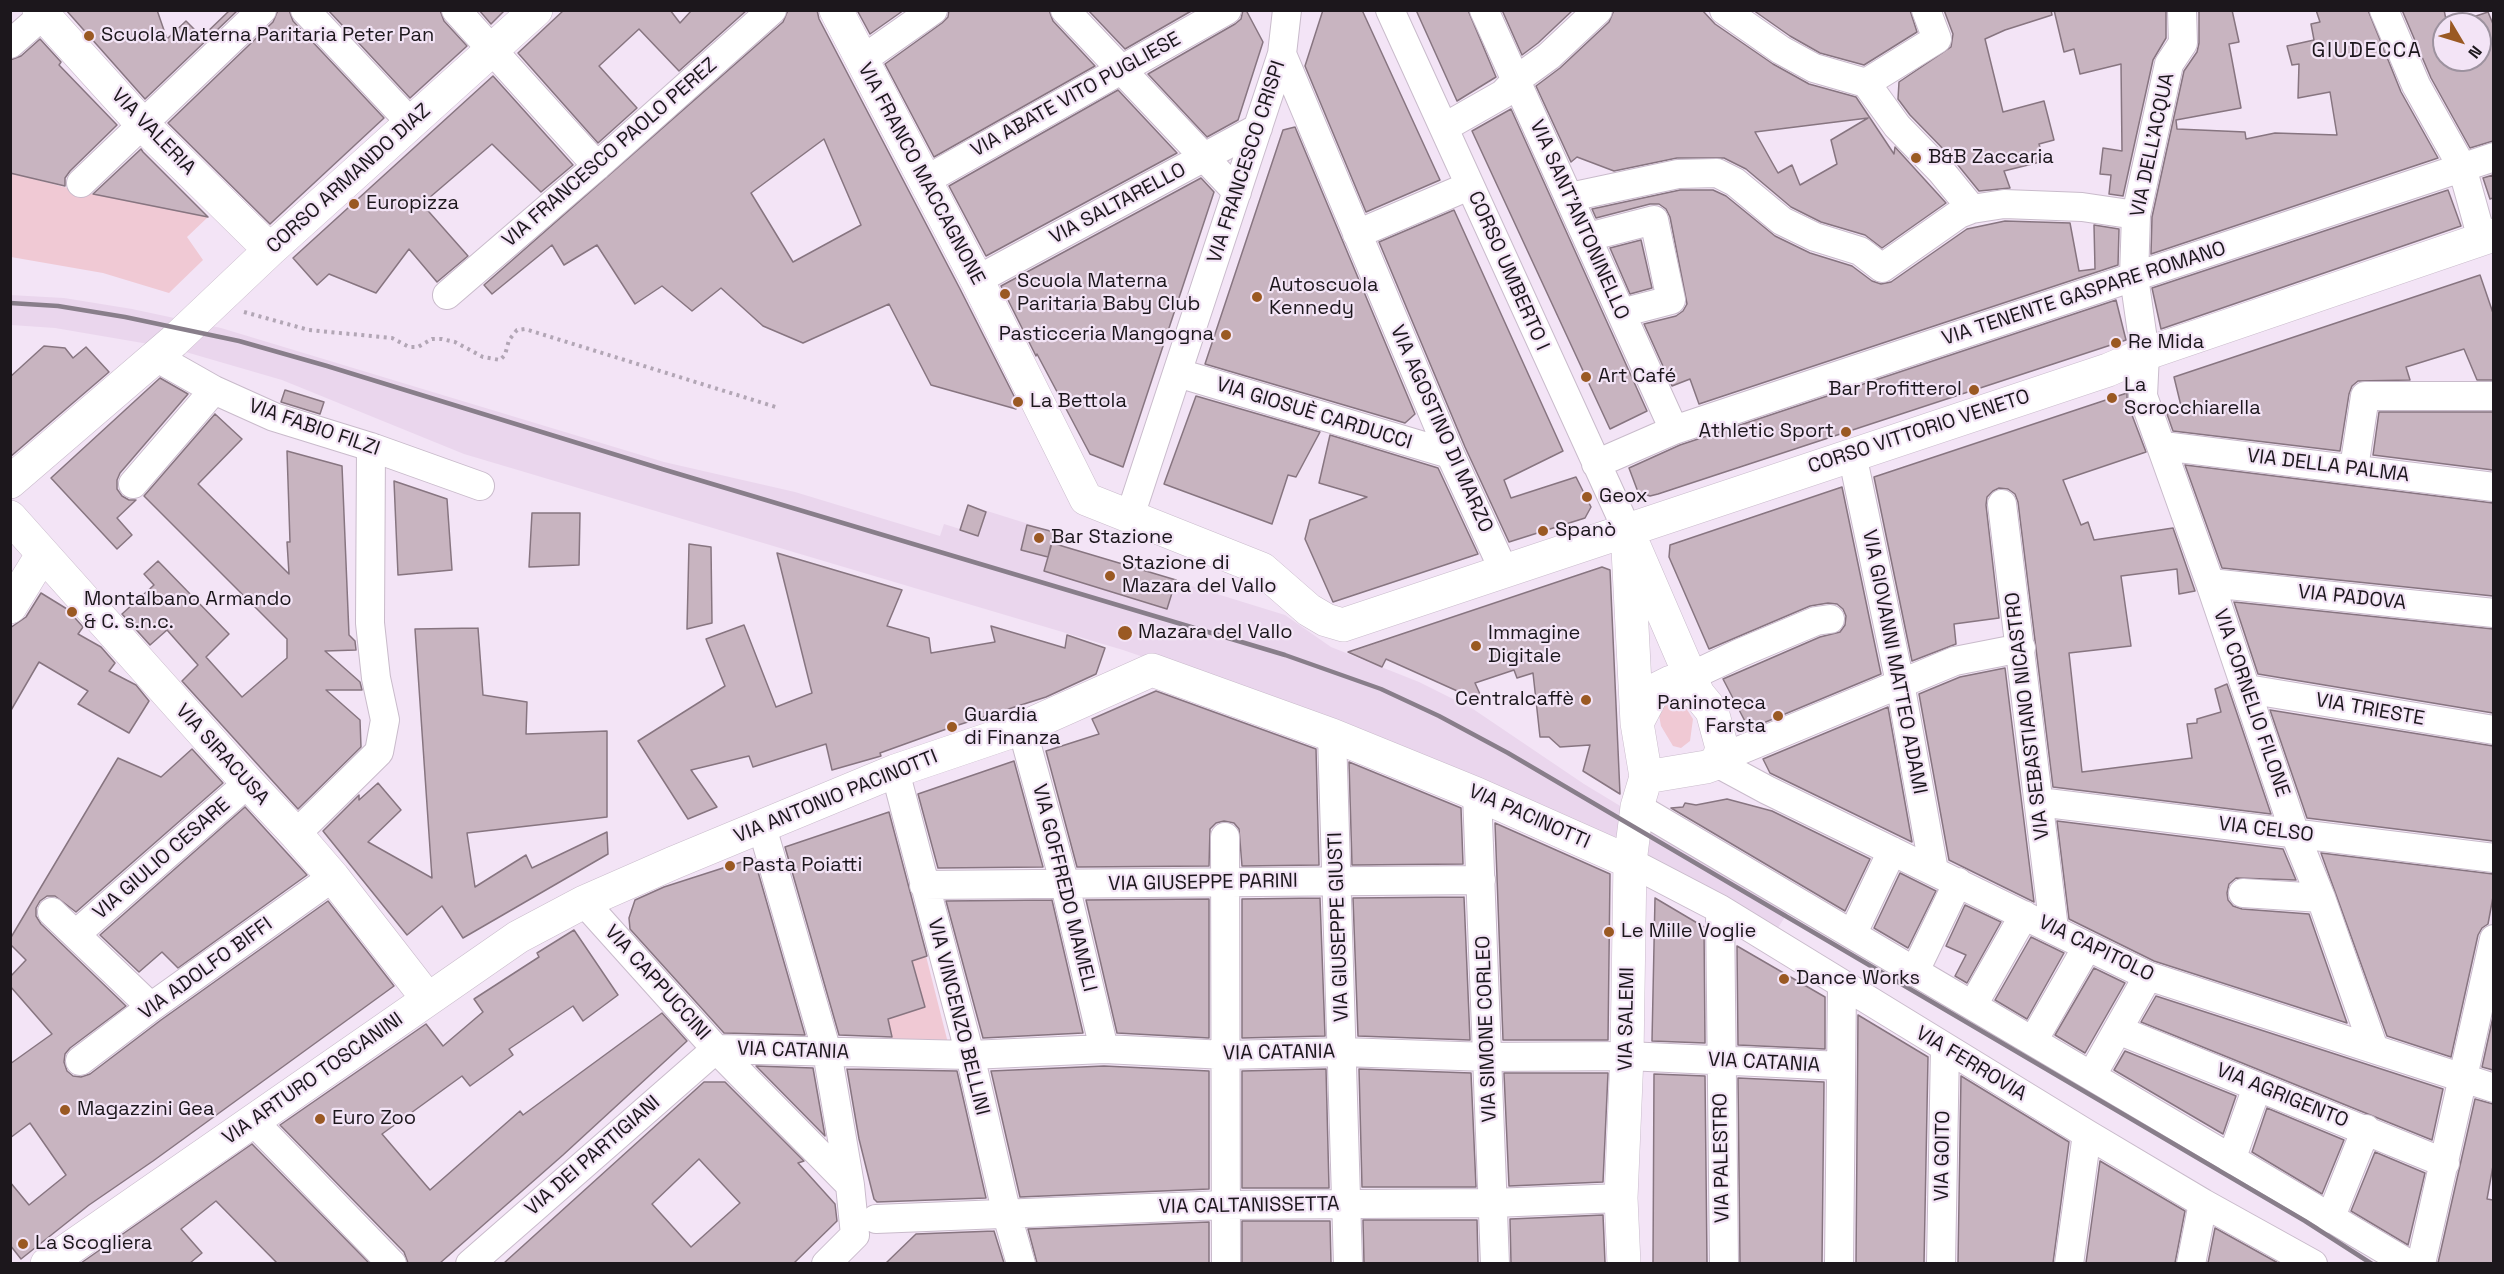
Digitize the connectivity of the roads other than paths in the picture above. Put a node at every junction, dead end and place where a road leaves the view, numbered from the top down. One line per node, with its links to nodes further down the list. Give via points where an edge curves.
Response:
1 (262, 10): 27 (street)
2 (305, 10): 26 (street)
3 (456, 10): 20 (street)
4 (536, 10): 20 (street, CORSO ARMANDO DIAZ)
5 (772, 10): 32 (street, VIA FRANCESCO PAOLO PEREZ)
6 (836, 10): 22 (street, VIA FRANCO MACCAGNONE)
7 (933, 10): 22 (street)
8 (1065, 10): 23 (street)
9 (1227, 10): 23 (street, VIA ABATE VITO PUGLIESE)
10 (1287, 10): 21 (street, VIA FRANCESCO CRISPI)
11 (1390, 10): 28 (street, CORSO UMBERTO I)
12 (1484, 10): 24 (street, VIA SANT'ANTONINELLO)
13 (1598, 10): 24 (street, via 1549,56)
14 (1724, 10): 25 (street, via 1814,68)
15 (1926, 10): 25 (street, via 1937,39)
16 (2182, 10): 40 (street, VIA DELL'ACQUA, via 2183,43 2169,64)
17 (2384, 10): 33 (street, via 2416,85)
18 (41, 13): 19 (street); 27 (street, VIA VALERIA)
19 (10, 44)
20 (491, 51): 26 (street, CORSO ARMANDO DIAZ); 32 (street)
21 (1282, 54): 29 (street, VIA FRANCESCO CRISPI); 41 (street, VIA AGOSTINO DI MARZO)
22 (862, 60): 34 (street, VIA FRANCO MACCAGNONE)
23 (1120, 69): 31 (street); 34 (street, VIA ABATE VITO PUGLIESE)
24 (1516, 80): 28 (street, via 1503,94); 38 (street, VIA SANT'ANTONINELLO)
25 (1866, 83): 39 (street, via 1897,126)
26 (411, 123): 44 (street, CORSO ARMANDO DIAZ)
27 (143, 125): 35 (street); 44 (street, VIA VALERIA)
28 (1445, 127): 36 (street, CORSO UMBERTO I)
29 (1258, 128): 31 (street, VIA SALTARELLO); 37 (street, VIA FRANCESCO CRISPI)
30 (2493, 157): 33 (street, VIA TENENTE GASPARE ROMANO)
31 (1204, 159): 37 (street); 46 (street, VIA SALTARELLO)
32 (597, 166): 47 (street, VIA FRANCESCO PAOLO PEREZ)
33 (2462, 167): 43 (street); 45 (street, VIA TENENTE GASPARE ROMANO)
34 (926, 180): 46 (street, VIA FRANCO MACCAGNONE)
35 (81, 183)
36 (1469, 186): 41 (street); 57 (street, CORSO UMBERTO I)
37 (1237, 192): 51 (street, VIA FRANCESCO CRISPI)
38 (1570, 197): 39 (street, via 1678,174 1717,173 1735,182 1782,221 1815,237 1860,251 1882,268); 42 (street, VIA SANT'ANTONINELLO)
39 (1972, 209): 40 (street, via 2004,204 2082,207)
40 (2136, 215): 45 (street, VIA DELL'ACQUA)
41 (1357, 234): 58 (street, VIA AGOSTINO DI MARZO)
42 (1588, 237): 48 (street, VIA SANT'ANTONINELLO); 48 (street, via 1654,220 1671,300)
43 (2488, 237): 50 (street, CORSO VITTORIO VENETO)
44 (270, 250): 49 (street, CORSO ARMANDO DIAZ)
45 (2134, 277): 50 (street, VIA DELL'ACQUA); 54 (street, VIA TENENTE GASPARE ROMANO)
46 (977, 280): 66 (street, VIA FRANCO MACCAGNONE, via 1086,498)
47 (447, 295)
48 (1621, 313): 54 (street, VIA SANT'ANTONINELLO)
49 (158, 353): 52 (street, VIA FABIO FILZI); 61 (street, CORSO ARMANDO DIAZ)
50 (2145, 354): 55 (street, VIA CORNELIO FILONE, via 2143,396); 59 (street, CORSO VITTORIO VENETO, via 2108,370)
51 (1178, 373): 58 (street, VIA GIOSUÈ CARDUCCI); 66 (street, VIA FRANCESCO CRISPI)
52 (214, 390): 56 (street, VIA FABIO FILZI, via 274,417); 62 (street)
53 (2493, 396): 60 (street, via 2365,396)
54 (1674, 430): 57 (street, VIA TENENTE GASPARE ROMANO)
55 (2163, 446): 60 (street, VIA DELLA PALMA); 71 (street, VIA CORNELIO FILONE)
56 (371, 447): 63 (street, VIA FABIO FILZI); 91 (street, via 370,623 385,720 379,752)
57 (1591, 453): 68 (street, CORSO UMBERTO I)
58 (1450, 454): 70 (street, VIA AGOSTINO DI MARZO)
59 (1852, 454): 68 (street, CORSO VITTORIO VENETO); 76 (street, VIA GIOVANNI MATTEO ADAMI)
60 (2354, 468): 64 (street, VIA DELLA PALMA)
61 (10, 482)
62 (133, 484)
63 (480, 486)
64 (2493, 487)
65 (2002, 504): 75 (street, VIA SEBASTIANO NICASTRO)
66 (1130, 516): 70 (street, CORSO VITTORIO VENETO, via 1262,569 1309,610 1343,625)
67 (10, 517): 69 (street, VIA SIRACUSA)
68 (1627, 530): 70 (street, CORSO VITTORIO VENETO); 77 (street); 79 (street, VIA SALEMI)
69 (42, 555): 72 (street); 86 (street, VIA SIRACUSA)
70 (1504, 571)
71 (2210, 583): 73 (street, VIA PADOVA); 78 (street, VIA CORNELIO FILONE)
72 (10, 607)
73 (2493, 613)
74 (1830, 619): 77 (street, via 1794,630)
75 (2021, 648): 76 (street, via 1955,660); 89 (street, VIA SEBASTIANO NICASTRO)
76 (1900, 683): 83 (street, via 1736,752); 97 (street, VIA GIOVANNI MATTEO ADAMI)
77 (1695, 685): 79 (street, via 1671,682 1659,688); 83 (street, via 1712,711)
78 (2247, 689): 81 (street, VIA TRIESTE); 92 (street, VIA CORNELIO FILONE)
79 (1637, 723): 87 (street, VIA SALEMI)
80 (1022, 728): 82 (street, VIA ANTONIO PACINOTTI, via 1152,670); 84 (street, VIA ANTONIO PACINOTTI); 103 (street, VIA GOFFREDO MAMELI)
81 (2493, 730)
82 (1332, 735): 85 (street, VIA ANTONIO PACINOTTI); 100 (street, VIA GIUSEPPE GIUSTI)
83 (1719, 755): 87 (street, via 1706,767); 94 (street, VIA CAPITOLO)
84 (895, 771): 90 (street, VIA ANTONIO PACINOTTI); 102 (street, VIA VINCENZO BELLINI)
85 (1427, 774): 88 (street, VIA PACINOTTI)
86 (248, 783): 91 (street, VIA SIRACUSA); 112 (street, VIA GIULIO CESARE)
87 (1641, 792): 96 (street, VIA SALEMI); 111 (street)
88 (1476, 794): 96 (street, VIA PACINOTTI); 99 (street, VIA SIMONE CORLEO)
89 (2038, 802): 92 (street, VIA CELSO); 110 (street, VIA SEBASTIANO NICASTRO)
90 (762, 827): 106 (street, VIA ANTONIO PACINOTTI); 127 (street)
91 (296, 834): 98 (street, VIA SIRACUSA)
92 (2295, 834): 95 (street, VIA CELSO); 105 (street, VIA CORNELIO FILONE)
93 (1225, 837): 101 (street)
94 (1892, 851): 97 (street, VIA CAPITOLO); 111 (street)
95 (2493, 858)
96 (1630, 862): 107 (street, VIA FERROVIA); 131 (street, VIA SALEMI)
97 (1946, 876): 109 (street, VIA CAPITOLO); 115 (street)
98 (333, 877): 118 (street, VIA SIRACUSA); 120 (street, VIA ADOLFO BIFFI)
99 (1481, 880): 100 (street, VIA GIUSEPPE PARINI); 132 (street, VIA SIMONE CORLEO)
100 (1337, 881): 101 (street, VIA GIUSEPPE PARINI); 128 (street, VIA GIUSEPPE GIUSTI)
101 (1224, 883): 103 (street, VIA GIUSEPPE PARINI); 130 (street)
102 (924, 885): 103 (street, VIA GIUSEPPE PARINI); 129 (street, VIA VINCENZO BELLINI)
103 (1065, 885): 125 (street, VIA GOFFREDO MAMELI)
104 (2243, 892): 105 (street)
105 (2321, 898): 126 (street, VIA CORNELIO FILONE)
106 (584, 902): 118 (street, VIA ARTURO TOSCANINI, via 518,937); 124 (street, VIA CAPPUCCINI)
107 (1720, 909): 117 (street, VIA FERROVIA); 133 (street, VIA PALESTRO)
108 (52, 912): 112 (street)
109 (2024, 915): 110 (street, VIA CAPITOLO); 119 (street)
110 (2054, 929): 114 (street, VIA CAPITOLO)
111 (1853, 933): 115 (street)
112 (76, 934): 120 (street)
113 (2493, 939): 137 (street)
114 (2087, 947): 116 (street, VIA CAPITOLO); 122 (street)
115 (1915, 971): 119 (street)
116 (2148, 976): 121 (street); 126 (street, VIA CAPITOLO)
117 (1842, 985): 123 (street, VIA FERROVIA); 135 (street)
118 (427, 999): 140 (street, VIA ARTURO TOSCANINI)
119 (1973, 1005): 122 (street)
120 (151, 1007): 134 (street, VIA ADOLFO BIFFI)
121 (2118, 1030): 136 (street); 138 (street, VIA AGRIGENTO)
122 (2033, 1041): 136 (street)
123 (1945, 1048): 142 (street, VIA FERROVIA); 166 (street, VIA GOITO)
124 (716, 1049): 127 (street, VIA CATANIA); 145 (street, VIA CAPPUCCINI); 157 (street, VIA DEI PARTIGIANI)
125 (1104, 1049): 129 (street, VIA CATANIA); 130 (street, VIA CATANIA)
126 (2374, 1049): 137 (street, VIA CAPITOLO)
127 (827, 1052): 129 (street, VIA CATANIA); 145 (street)
128 (1343, 1052): 130 (street, VIA CATANIA); 132 (street, VIA CATANIA); 149 (street, VIA GIUSEPPE GIUSTI)
129 (970, 1055): 151 (street, VIA VINCENZO BELLINI)
130 (1226, 1055): 150 (street)
131 (1627, 1056): 132 (street, VIA CATANIA); 133 (street, VIA CATANIA); 146 (street, VIA SALEMI)
132 (1488, 1057): 147 (street, VIA SIMONE CORLEO)
133 (1721, 1061): 135 (street, VIA CATANIA); 164 (street, VIA PALESTRO)
134 (80, 1062)
135 (1841, 1066): 165 (street)
136 (2092, 1075): 143 (street)
137 (2462, 1078): 139 (street, VIA CAPITOLO); 144 (street)
138 (2257, 1087): 141 (street, VIA AGRIGENTO); 143 (street)
139 (2493, 1088)
140 (253, 1121): 155 (street, VIA ARTURO TOSCANINI); 156 (street)
141 (2366, 1129): 144 (street, VIA AGRIGENTO); 152 (street)
142 (2086, 1134): 148 (street, VIA FERROVIA); 167 (street)
143 (2230, 1160): 152 (street)
144 (2445, 1163): 170 (street)
145 (851, 1190): 153 (street, VIA CAPPUCCINI)
146 (1621, 1198): 147 (street, VIA CALTANISSETTA); 163 (street, VIA SALEMI)
147 (1492, 1203): 149 (street, VIA CALTANISSETTA); 162 (street, VIA SIMONE CORLEO)
148 (2203, 1203): 154 (street, VIA FERROVIA); 168 (street)
149 (1346, 1204): 150 (street, VIA CALTANISSETTA); 161 (street, VIA GIUSEPPE GIUSTI)
150 (1224, 1205): 151 (street, VIA CALTANISSETTA); 160 (street)
151 (1007, 1215): 153 (street, VIA CALTANISSETTA); 159 (street, VIA VINCENZO BELLINI)
152 (2331, 1219): 169 (street)
153 (866, 1227): 158 (street)
154 (2310, 1262)
155 (47, 1263)
156 (392, 1263)
157 (470, 1263)
158 (826, 1263)
159 (1021, 1263)
160 (1226, 1263)
161 (1348, 1263)
162 (1495, 1263)
163 (1624, 1263)
164 (1724, 1263)
165 (1839, 1263)
166 (1941, 1263)
167 (2069, 1263)
168 (2191, 1263)
169 (2409, 1263)
170 (2421, 1263)

